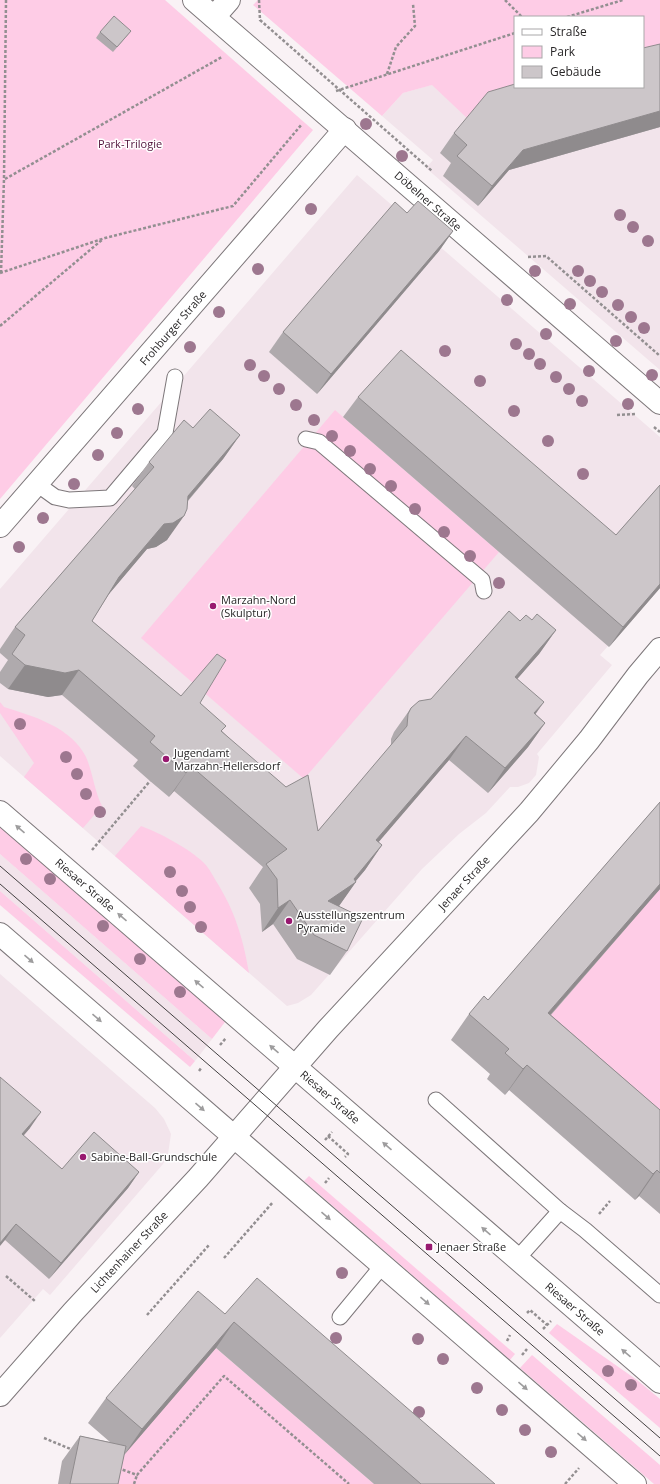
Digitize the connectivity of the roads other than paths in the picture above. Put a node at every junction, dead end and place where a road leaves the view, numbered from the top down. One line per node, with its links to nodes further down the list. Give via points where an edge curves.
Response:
1 (194, 0): 3 (street, Döbelner Straße)
2 (230, 0): 3 (street)
3 (214, 17): 4 (street, Döbelner Straße)
4 (345, 129): 6 (street, Döbelner Straße); 8 (street, Frohburger Straße)
5 (175, 377): 8 (lane, via 165,433 110,498 69,500 55,497)
6 (660, 403)
7 (306, 439): 10 (lane, via 319,442 482,580)
8 (37, 484): 9 (street, Frohburger Straße)
9 (0, 526)
10 (484, 591)
11 (660, 649): 14 (street, Jenaer Straße, via 529,812)
12 (0, 812): 14 (street, Riesaer Straße, one-way to 12)
13 (0, 934): 17 (street, one-way to 17)
14 (295, 1066): 16 (street, Jenaer Straße); 19 (street, Riesaer Straße, one-way to 14)
15 (436, 1100): 18 (lane)
16 (258, 1108): 17 (street, Lichtenhainer Straße)
17 (234, 1136): 20 (street, one-way to 20); 24 (street, Lichtenhainer Straße)
18 (560, 1211): 19 (lane); 21 (lane)
19 (517, 1259): 23 (street, Riesaer Straße, one-way to 19)
20 (383, 1265): 22 (lane); 25 (street, one-way to 25)
21 (660, 1295)
22 (340, 1317)
23 (660, 1382)
24 (0, 1395)
25 (635, 1484)

